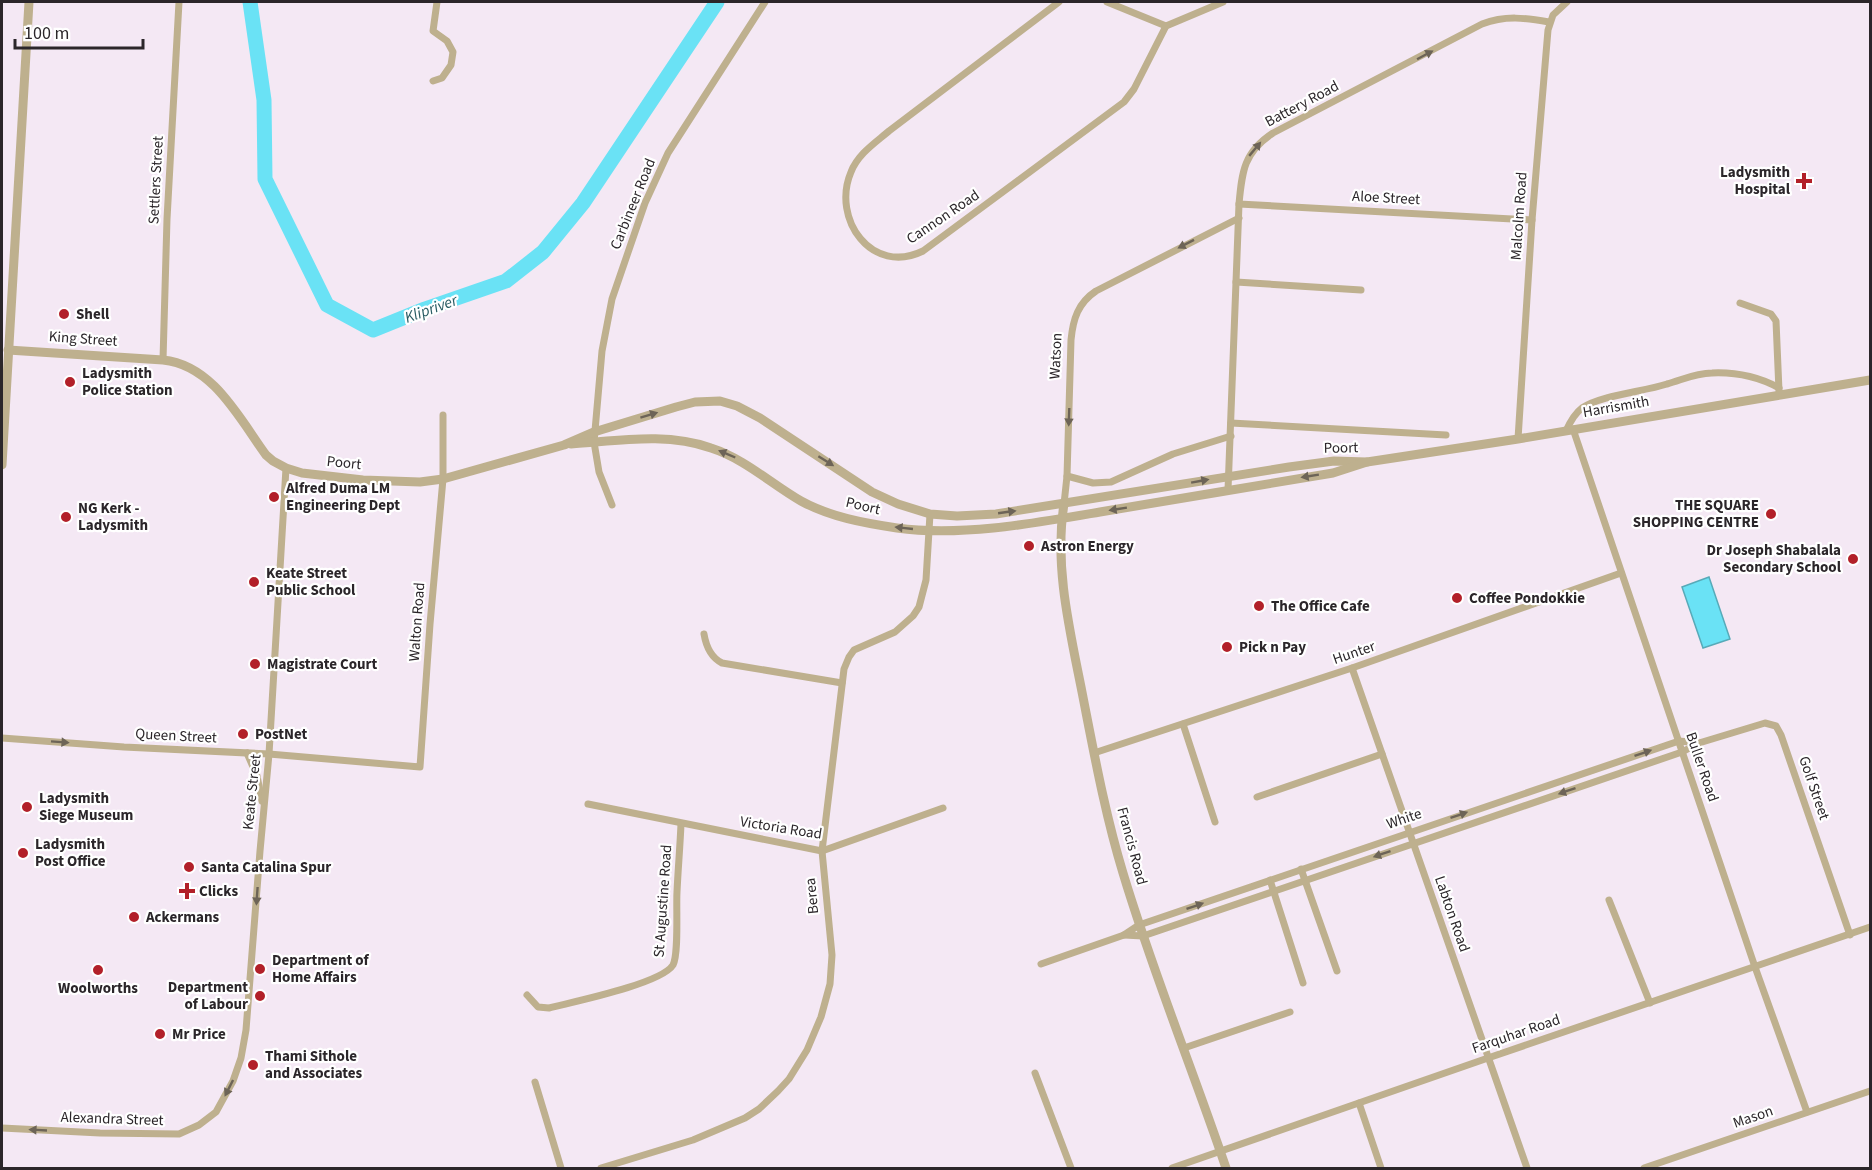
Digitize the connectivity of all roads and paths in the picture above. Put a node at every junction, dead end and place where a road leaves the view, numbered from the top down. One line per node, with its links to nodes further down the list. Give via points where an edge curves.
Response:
1 (29, 2): 18 (street)
2 (179, 2): 19 (street, Settlers Street)
3 (437, 2): 11 (street, via 433,31 447,41 453,52 442,78)
4 (765, 2): 27 (street, Carbineer Road, via 673,145 645,203 607,317)
5 (1059, 2): 10 (street, Cannon Road, via 889,131 855,163 849,178 848,212 854,229 869,248 898,258 923,251 1119,106 1134,89)
6 (1107, 2): 10 (street)
7 (1223, 2): 10 (street)
8 (1567, 2): 9 (street)
9 (1549, 22): 12 (street, Battery Road, one-way to 9, via 1245,164 1253,150 1273,134 1493,20 1521,17); 14 (street, Malcolm Road)
10 (1166, 26)
11 (433, 81)
12 (1239, 204): 13 (street, Battery Road); 14 (street, Aloe Street)
13 (1239, 218): 15 (street, Battery Road); 32 (street, Watson, one-way to 32, via 1083,301 1074,320 1071,340)
14 (1532, 220): 28 (street, Malcolm Road)
15 (1236, 282): 16 (street); 23 (street, Battery Road)
16 (1361, 290)
17 (1740, 303): 21 (street, via 1771,314 1776,321)
18 (5, 350): 19 (street, King Street); 30 (street)
19 (163, 360): 31 (street, Poort, via 187,366 208,380 266,455)
20 (1870, 380): 21 (street, Harrismith)
21 (1779, 391): 24 (street, Harrismith); 24 (street, via 1757,377 1702,373 1588,405 1577,412)
22 (443, 415): 34 (street, Walton Road)
23 (1231, 423): 25 (street); 26 (street, Battery Road)
24 (1570, 430): 28 (street, Harrismith); 41 (street, Buller Road)
25 (1446, 435)
26 (1231, 436): 32 (street, via 1173,454 1111,482 1093,483); 33 (street, Battery Road)
27 (594, 437): 34 (street, Poort); 37 (street, Carbineer Road, via 599,472); 38 (street, Poort, one-way to 38, via 695,402 729,403 760,418 879,495); 40 (street, Poort, one-way to 27, via 863,522 816,508 743,462 698,444)
28 (1518, 440): 29 (street, Harrismith)
29 (1367, 462): 33 (street, Poort, via 1334,461); 35 (street, Poort, one-way to 35, via 1333,473)
30 (2, 465)
31 (286, 468): 34 (street, Poort, via 363,480); 52 (street, Keate Street)
32 (1067, 476): 36 (street, Watson)
33 (1229, 476): 35 (street, Battery Road); 36 (street, Poort, one-way to 33)
34 (443, 479): 54 (street, Walton Road)
35 (1228, 490): 39 (street, Poort, one-way to 39)
36 (1064, 504): 38 (street, Poort, one-way to 36, via 993,514); 39 (street, Watson)
37 (612, 505)
38 (930, 514): 40 (street, Berea)
39 (1062, 519): 40 (street, Poort); 51 (street, Francis Road, via 1060,550 1066,598)
40 (928, 531): 44 (street, Berea, via 926,580 919,606 895,632 854,650 846,662)
41 (1621, 573): 43 (street, Hunter); 47 (street, Buller Road)
42 (704, 634): 44 (street, via 710,653 722,663)
43 (1352, 668): 45 (street, Hunter); 53 (street, Labton Road)
44 (842, 683): 65 (street, Berea)
45 (1183, 724): 51 (street, Hunter); 61 (street)
46 (2, 738): 50 (street, Queen Street, one-way to 50)
47 (1678, 741): 48 (street, Golf Street); 49 (street, Buller Road); 55 (street, White, one-way to 47)
48 (1699, 743): 49 (street, Golf Street); 74 (street, Golf Street, via 1761,723 1777,728)
49 (1682, 752): 57 (street, White, one-way to 57); 77 (street, Buller Road)
50 (247, 753): 52 (street, Queen Street); 60 (street, via 257,776)
51 (1094, 753): 71 (street, Francis Road)
52 (269, 754): 54 (street, Queen Street); 60 (street, Keate Street)
53 (1382, 754): 56 (street); 63 (street, Labton Road)
54 (420, 767)
55 (1541, 788): 57 (street); 63 (street, White, one-way to 55)
56 (1257, 797)
57 (1545, 799): 64 (street, White)
58 (588, 804): 62 (street, Victoria Road)
59 (943, 808): 65 (street, Victoria Road)
60 (263, 813): 89 (street, Keate Street, one-way to 89, via 246,1030 233,1081)
61 (1215, 822)
62 (681, 824): 65 (street, Victoria Road); 80 (street, St Augustine Road, via 671,968 638,984 549,1008 538,1007)
63 (1409, 832): 64 (street, Labton Road); 66 (street, White)
64 (1413, 843): 68 (street, White, one-way to 68); 84 (street, Labton Road)
65 (822, 851): 94 (street, Berea, via 832,955 830,984 815,1032 789,1079 759,1109 732,1124)
66 (1301, 869): 67 (street, White); 68 (street)
67 (1270, 880): 69 (street); 71 (street, White, one-way to 67)
68 (1305, 881): 69 (street, White); 78 (street)
69 (1274, 891): 75 (street, White); 79 (street)
70 (1609, 900): 81 (street)
71 (1139, 925): 73 (street, White); 75 (street, Francis Road)
72 (1870, 927): 74 (street, Farquhar Road)
73 (1124, 935): 75 (street); 76 (street)
74 (1850, 935): 77 (street, Farquhar Road)
75 (1143, 936): 83 (street, Francis Road)
76 (1041, 964)
77 (1755, 967): 81 (street, Farquhar Road); 90 (street, Buller Road)
78 (1337, 971)
79 (1303, 983)
80 (527, 995)
81 (1650, 1003): 84 (street, Farquhar Road)
82 (1290, 1012): 83 (street)
83 (1184, 1048): 92 (street, Francis Road)
84 (1488, 1058): 88 (street, Farquhar Road); 99 (street, Labton Road)
85 (1035, 1073): 95 (street)
86 (536, 1082): 93 (street)
87 (1870, 1091): 90 (street, Mason)
88 (1359, 1102): 92 (street, Farquhar Road); 98 (street)
89 (216, 1112): 91 (street, Alexandra Street, one-way to 91, via 178,1134)
90 (1807, 1112): 100 (street, Mason)
91 (2, 1128)
92 (1220, 1152): 96 (street, Farquhar Road); 97 (street, Francis Road)
93 (561, 1168)
94 (602, 1168)
95 (1071, 1168)
96 (1172, 1168)
97 (1226, 1168)
98 (1381, 1168)
99 (1527, 1168)
100 (1644, 1168)

